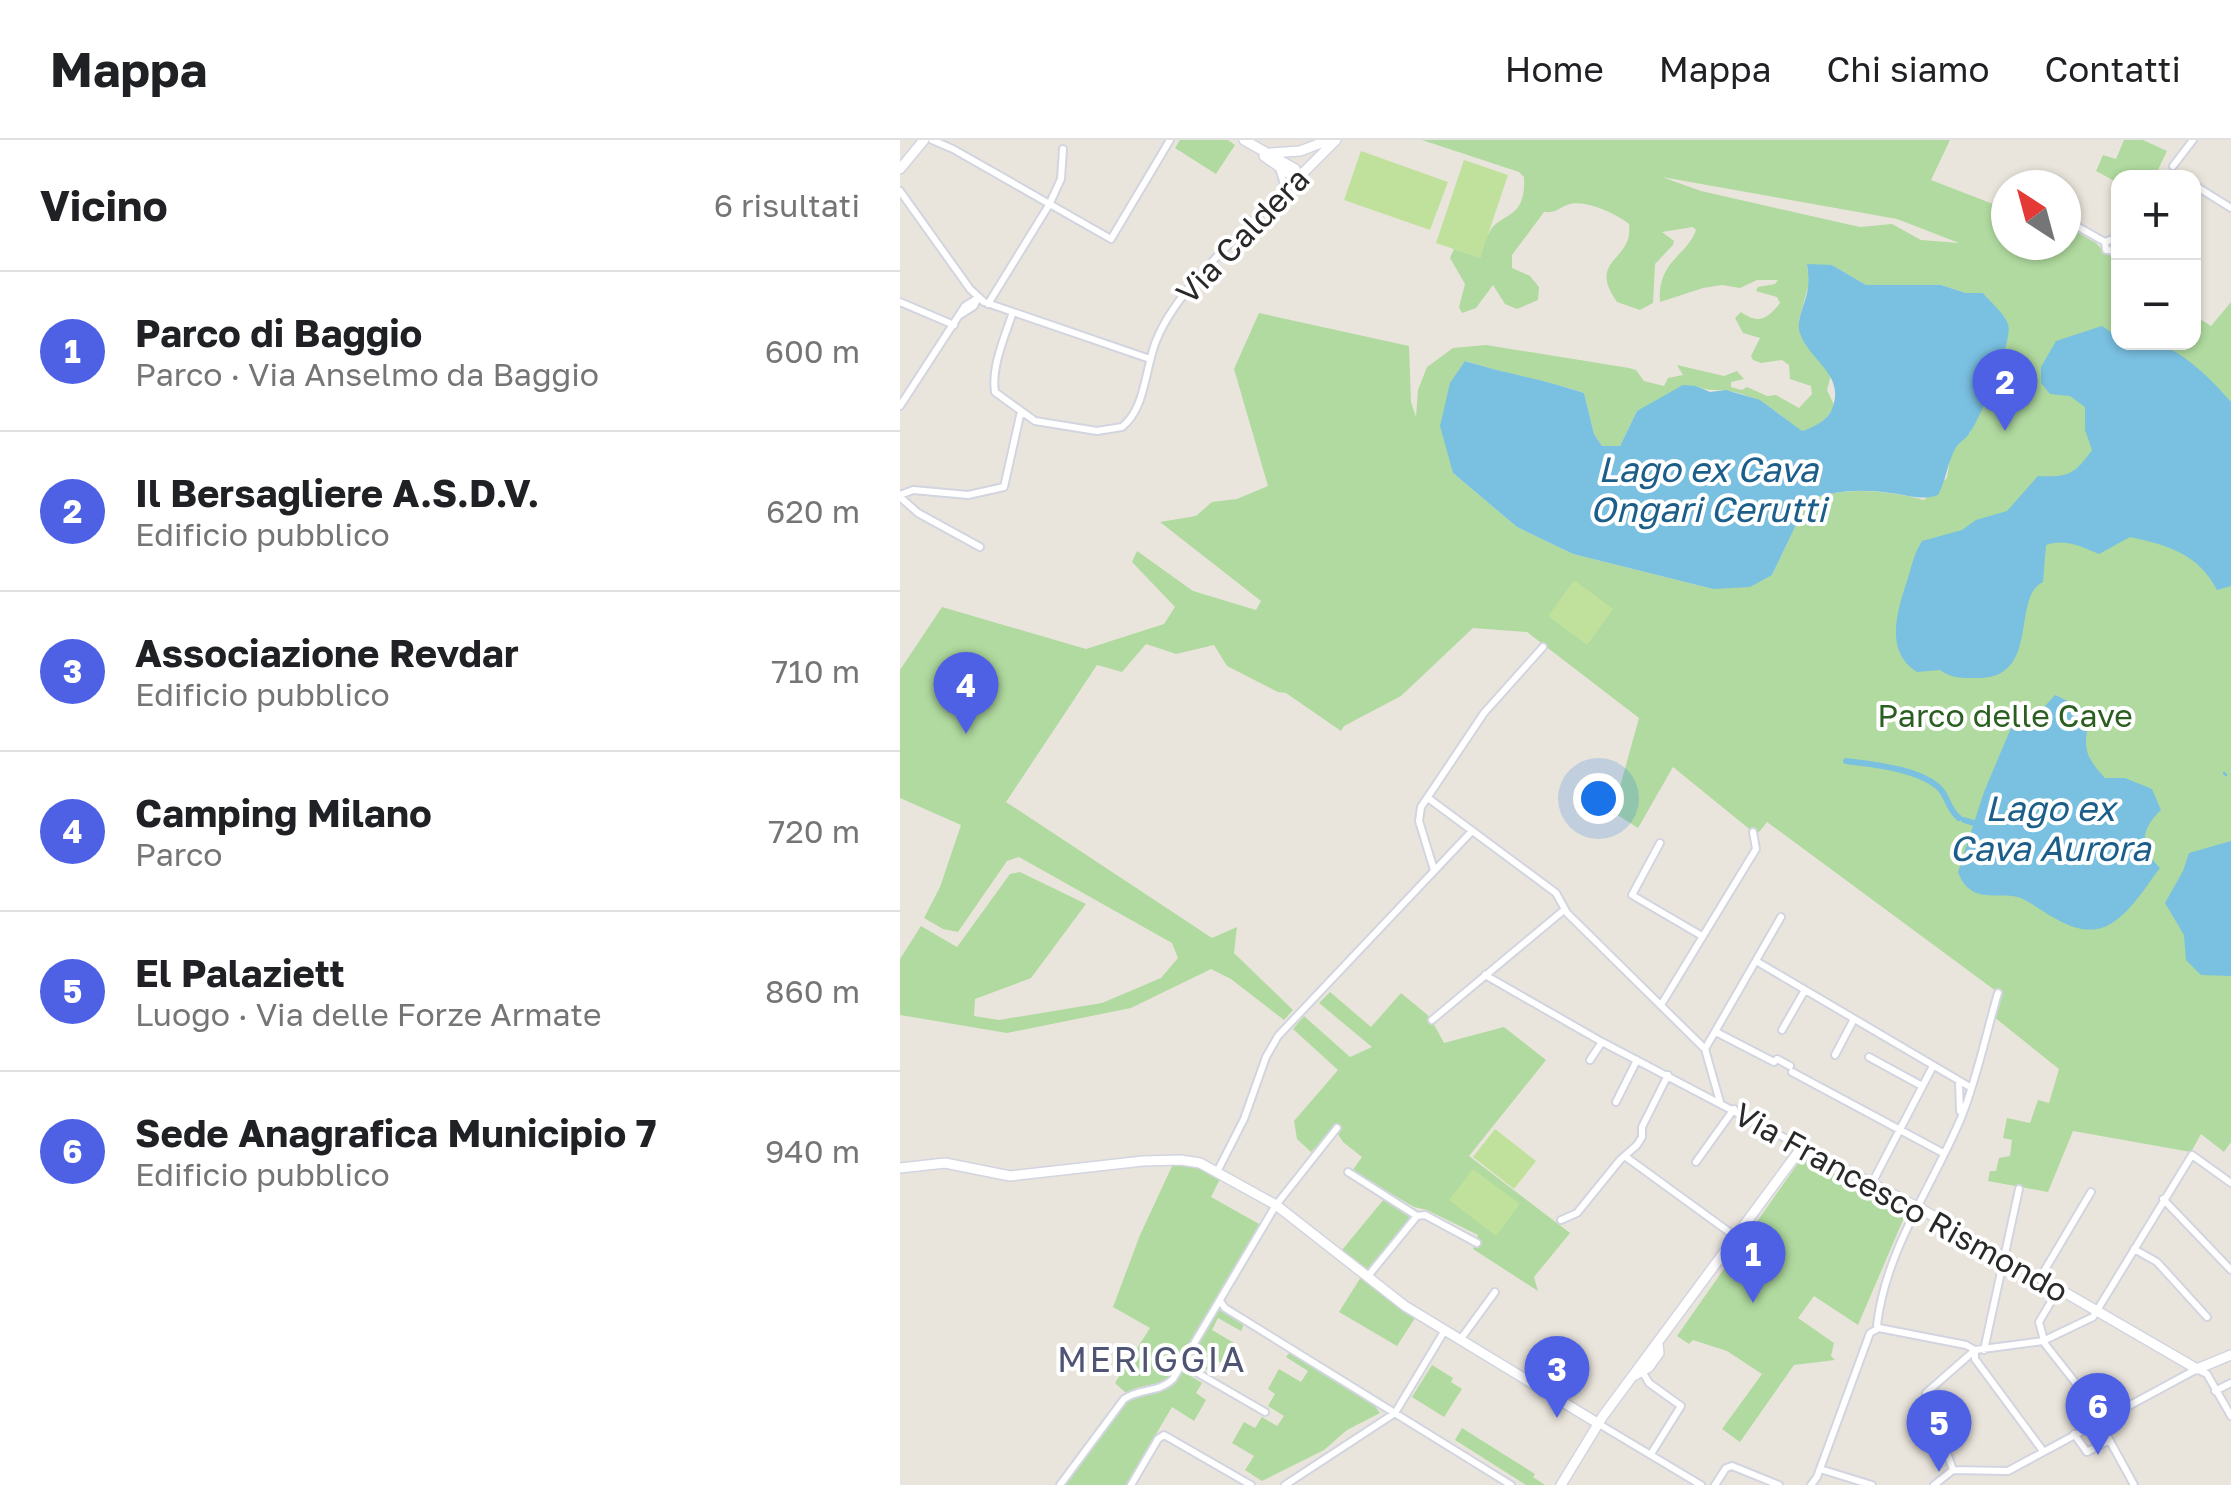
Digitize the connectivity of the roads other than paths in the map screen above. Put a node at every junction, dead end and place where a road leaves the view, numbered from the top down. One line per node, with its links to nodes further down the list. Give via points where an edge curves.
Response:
1 (924, 140): 13 (street)
2 (932, 140): 8 (street)
3 (947, 140): 8 (street)
4 (1170, 140): 18 (street, via 1111,239)
5 (1332, 140): 10 (street); 14 (street, Via Caldera)
6 (2193, 140): 11 (street)
7 (1247, 142): 10 (street); 12 (street)
8 (953, 148): 18 (street)
9 (1062, 150): 18 (street, via 1061,179)
10 (1268, 153): 14 (street)
11 (2174, 166)
12 (1278, 167): 14 (street); 17 (street, via 1284,184)
13 (900, 169)
14 (1300, 176): 17 (street, Via Caldera)
15 (2201, 189): 19 (street)
16 (901, 194): 23 (street)
17 (1278, 198): 28 (street, Via Caldera, via 1178,300)
18 (1049, 205): 25 (street)
19 (2231, 208)
20 (2081, 227): 21 (street)
21 (2109, 240): 22 (street)
22 (2111, 242)
23 (978, 298): 25 (street); 27 (street)
24 (900, 302): 27 (street)
25 (988, 304): 26 (street)
26 (1013, 312): 28 (street); 30 (street, via 994,387)
27 (954, 325): 29 (street)
28 (1150, 359): 30 (street, Via Caldera, via 1125,425 1096,431 1040,422)
29 (900, 406)
30 (1022, 411): 31 (street, via 1004,487)
31 (900, 496): 32 (street)
32 (980, 548)
33 (1543, 647): 34 (street, via 1484,713)
34 (1428, 798): 35 (street); 38 (street, via 1419,821)
35 (1472, 831): 38 (street); 39 (street, via 1558,896)
36 (1753, 832): 41 (street, via 1756,849)
37 (1660, 843): 41 (street, via 1632,895)
38 (1434, 870): 73 (street, via 1278,1036)
39 (1564, 910): 43 (street); 46 (street)
40 (1781, 916): 42 (street)
41 (1702, 936): 46 (street)
42 (1756, 960): 44 (street); 50 (street)
43 (1485, 975): 48 (street); 51 (street, Via Francesco Rismondo)
44 (1804, 990): 47 (street); 49 (street)
45 (1998, 993): 61 (street)
46 (1662, 1005): 52 (street)
47 (1854, 1019): 53 (street); 57 (street)
48 (1432, 1020)
49 (1782, 1030)
50 (1716, 1032): 52 (street); 67 (street)
51 (1602, 1042): 55 (street); 56 (street, Via Francesco Rismondo)
52 (1706, 1049): 63 (street)
53 (1834, 1054)
54 (1869, 1057): 60 (street)
55 (1590, 1060)
56 (1637, 1060): 58 (street, Via Francesco Rismondo); 62 (street)
57 (1933, 1066): 59 (street); 60 (street)
58 (1668, 1076): 63 (street, Via Francesco Rismondo); 70 (street)
59 (1959, 1082): 61 (street); 65 (street)
60 (1922, 1086): 67 (street)
61 (1970, 1087): 65 (street)
62 (1616, 1102)
63 (1720, 1102): 64 (street, Via Francesco Rismondo)
64 (1734, 1109): 68 (street, Via Francesco Rismondo); 71 (street)
65 (1960, 1118): 69 (street)
66 (1338, 1128): 80 (street)
67 (1898, 1130): 69 (street); 76 (street)
68 (1802, 1147): 76 (street, Via Francesco Rismondo); 84 (street)
69 (1942, 1154): 81 (street)
70 (1626, 1158): 83 (street, via 1577,1213); 84 (street)
71 (1696, 1162)
72 (900, 1168): 73 (street, via 945,1163 1020,1176 1181,1160)
73 (1218, 1170): 80 (street)
74 (1348, 1172): 82 (street)
75 (2231, 1183): 79 (street, via 2192,1155)
76 (1871, 1185): 81 (street, Via Francesco Rismondo)
77 (2020, 1189): 87 (street)
78 (2090, 1192): 90 (street)
79 (2164, 1199): 86 (street); 88 (street)
80 (1276, 1205): 89 (street); 93 (street)
81 (1915, 1207): 87 (street, Via Francesco Rismondo); 96 (street, via 1880,1301)
82 (1418, 1216): 85 (street); 89 (street)
83 (1561, 1220)
84 (1736, 1237): 103 (street)
85 (1477, 1243)
86 (2134, 1249): 94 (street); 95 (street, via 2157,1262)
87 (2005, 1258): 90 (street, Via Francesco Rismondo); 100 (street)
88 (2231, 1270)
89 (1368, 1276): 97 (street)
90 (2039, 1279): 91 (street, Via Francesco Rismondo)
91 (2058, 1290): 94 (street, Via Francesco Rismondo); 99 (street, via 2039,1322)
92 (1495, 1292): 98 (street)
93 (1220, 1301): 102 (street); 108 (street)
94 (2096, 1312): 99 (street); 104 (street, Via Francesco Rismondo)
95 (2207, 1317)
96 (1879, 1328): 100 (street); 116 (street, via 1870,1334)
97 (1445, 1330): 98 (street); 108 (street)
98 (1460, 1340): 111 (street)
99 (2043, 1340): 100 (street); 110 (street)
100 (1979, 1350): 114 (street, via 1975,1359); 117 (street, via 1926,1392)
101 (2231, 1355): 104 (street)
102 (1182, 1364): 107 (street); 119 (street, via 1164,1387 1124,1398)
103 (1642, 1367): 111 (street); 115 (street, via 1681,1406)
104 (2197, 1369): 106 (street); 110 (street)
105 (2231, 1384): 106 (street)
106 (2215, 1391): 109 (street)
107 (1265, 1412)
108 (1395, 1412): 122 (street); 123 (street)
109 (2231, 1416)
110 (2102, 1420): 112 (street); 113 (street)
111 (1599, 1424): 115 (street); 118 (street)
112 (2074, 1434): 113 (street, via 2085,1452); 114 (street)
113 (2109, 1440): 130 (street)
114 (2043, 1451): 117 (street, via 2008,1471)
115 (1651, 1454): 124 (street)
116 (1820, 1470): 127 (street); 128 (street)
117 (1953, 1470): 129 (street)
118 (1563, 1483)
119 (1060, 1485)
120 (1131, 1485): 121 (street, via 1164,1436)
121 (1251, 1485)
122 (1285, 1485)
123 (1511, 1485)
124 (1701, 1485)
125 (1715, 1485): 126 (street, via 1732,1466)
126 (1779, 1485)
127 (1811, 1485)
128 (1872, 1485)
129 (1934, 1485)
130 (2134, 1485)

